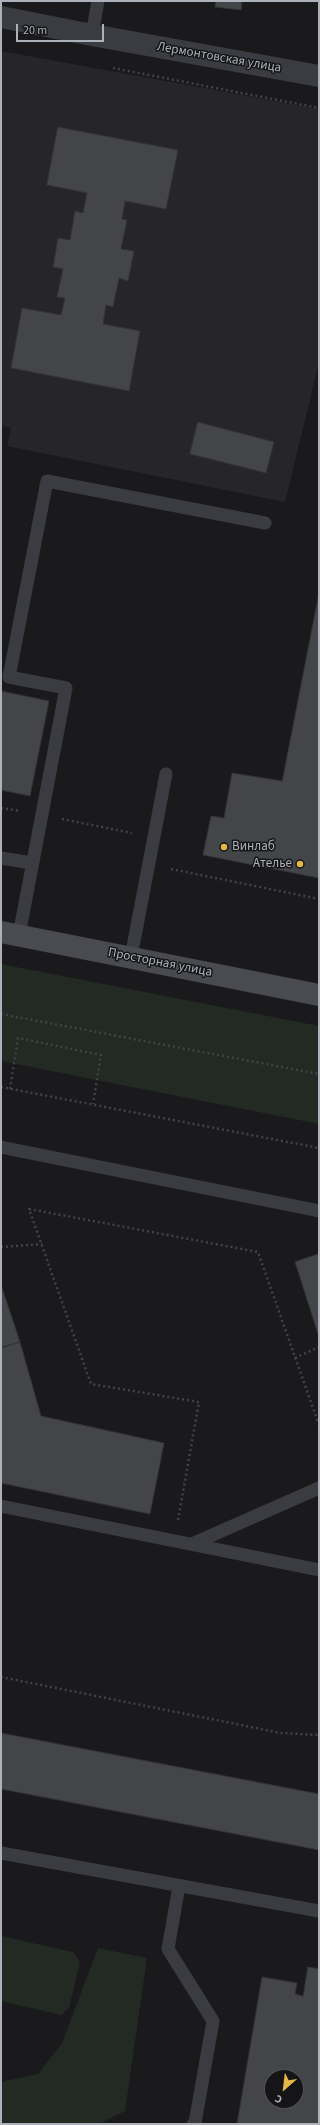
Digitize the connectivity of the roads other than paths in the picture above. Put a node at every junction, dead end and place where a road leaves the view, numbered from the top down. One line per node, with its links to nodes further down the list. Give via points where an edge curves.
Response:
1 (98, 1): 3 (lane)
2 (1, 16): 3 (street, Лермонтовская улица)
3 (92, 35): 4 (street, Лермонтовская улица)
4 (319, 76)
5 (264, 522): 8 (lane, via 47,481 9,677 66,688)
6 (166, 774): 10 (lane)
7 (1, 858): 8 (lane)
8 (32, 864): 9 (lane)
9 (10, 934): 10 (main road, Просторная улица)
10 (131, 957): 11 (main road, Просторная улица)
11 (319, 995)
12 (1, 1147): 13 (lane)
13 (319, 1211)
14 (319, 1488): 16 (lane)
15 (1, 1506): 16 (lane)
16 (192, 1544): 17 (lane)
17 (319, 1570)
18 (1, 1852): 19 (lane)
19 (179, 1886): 20 (lane); 21 (lane, via 168,1949 213,2021)
20 (319, 1911)
21 (193, 2124)

